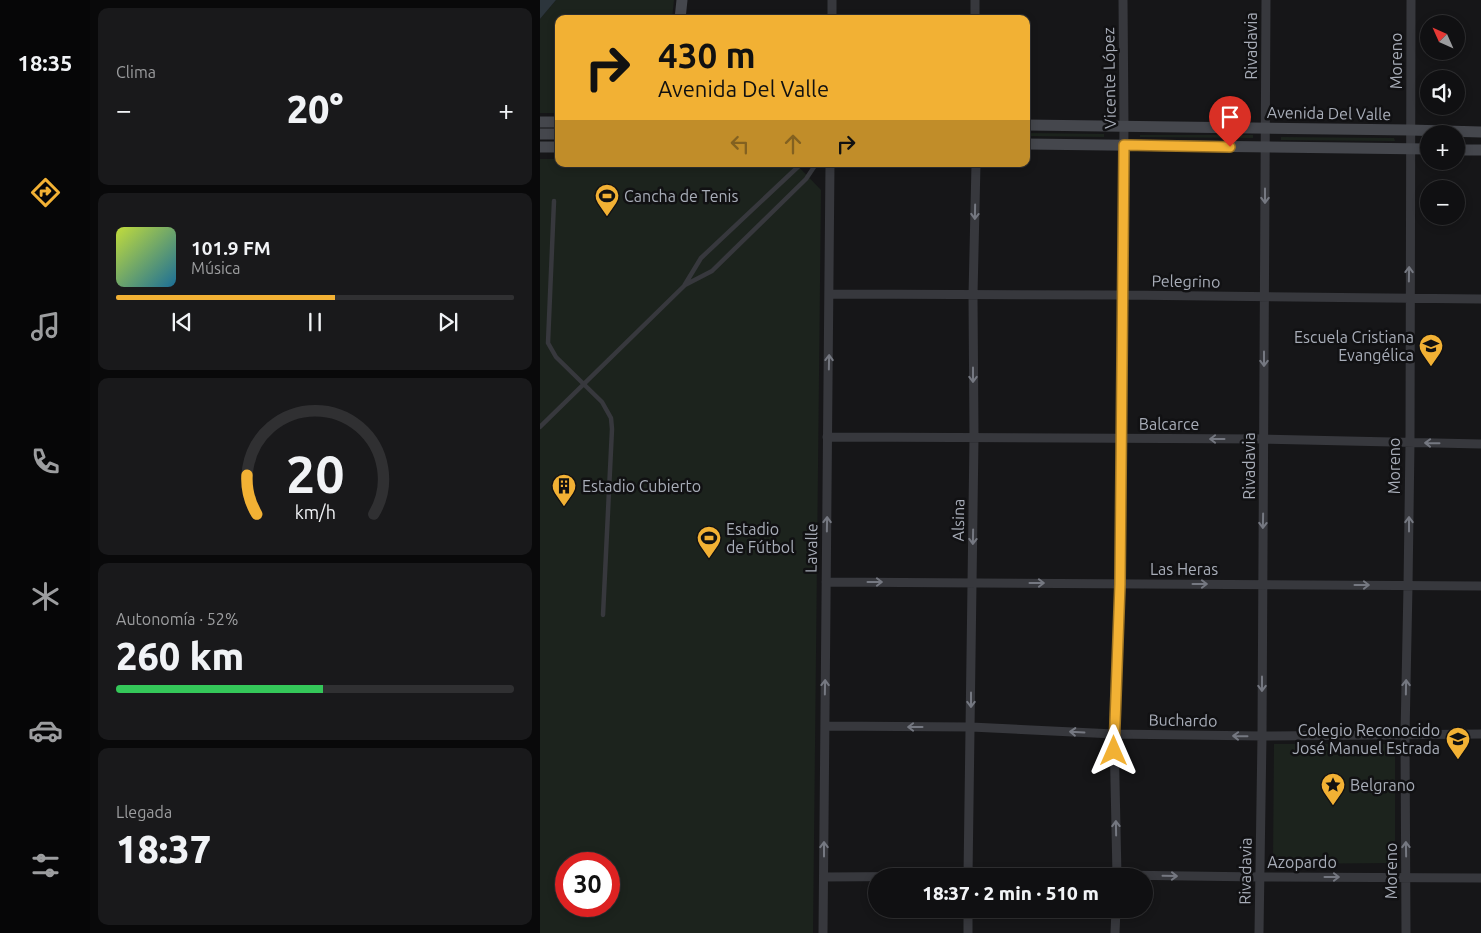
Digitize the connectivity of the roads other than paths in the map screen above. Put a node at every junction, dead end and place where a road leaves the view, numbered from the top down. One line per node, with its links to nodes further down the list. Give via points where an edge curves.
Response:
1 (682, 0): 7 (main road)
2 (832, 0): 8 (street)
3 (975, 0): 9 (street)
4 (1123, 0): 13 (street, Vicente López)
5 (1266, 0): 14 (street, Rivadavia)
6 (1411, 0): 15 (street, Moreno)
7 (680, 15)
8 (832, 15)
9 (975, 15)
10 (540, 122): 11 (main road)
11 (555, 122)
12 (1030, 125): 13 (main road, Avenida Del Valle)
13 (1124, 125): 14 (main road, Avenida Del Valle); 20 (street, Vicente López)
14 (1265, 128): 15 (main road, Avenida Del Valle); 23 (street, Rivadavia)
15 (1410, 130): 16 (main road, Avenida Del Valle); 24 (street, Moreno)
16 (1481, 132)
17 (540, 134): 18 (main road)
18 (555, 134)
19 (1030, 144): 20 (main road)
20 (1124, 145): 23 (main road); 36 (street, Vicente López)
21 (540, 147): 22 (main road)
22 (555, 147)
23 (1265, 148): 24 (main road); 37 (street, Rivadavia, one-way to 37)
24 (1411, 148): 25 (main road); 38 (street, Moreno, one-way to 24)
25 (1420, 148)
26 (1465, 150): 27 (main road)
27 (1481, 150)
28 (798, 167): 33 (lane, via 702,258)
29 (814, 167): 33 (lane, via 806,179 712,271)
30 (830, 167): 34 (street, Lavalle)
31 (976, 167): 35 (street, Alsina, one-way to 35)
32 (554, 201): 40 (lane, via 548,343 556,357)
33 (684, 286): 40 (lane)
34 (830, 294): 35 (street, Pelegrino); 42 (street, Lavalle, one-way to 34)
35 (973, 295): 36 (street, Pelegrino); 43 (street, Alsina, one-way to 43)
36 (1123, 295): 37 (street, Pelegrino); 44 (street, Vicente López)
37 (1264, 297): 38 (street, Pelegrino); 45 (street, Rivadavia, one-way to 45)
38 (1409, 298): 39 (street, Pelegrino); 46 (street, Moreno)
39 (1481, 299)
40 (584, 385): 41 (lane); 54 (lane, via 602,402 612,429)
41 (540, 427)
42 (827, 437): 43 (street, Balcarce); 48 (street, Lavalle, one-way to 42)
43 (974, 438): 44 (street, Balcarce); 49 (street, Alsina, one-way to 49)
44 (1122, 438): 45 (street, Balcarce, one-way to 44); 50 (street, Vicente López)
45 (1264, 439): 46 (street, Balcarce); 51 (street, Rivadavia, one-way to 51)
46 (1410, 443): 47 (street, Balcarce, one-way to 46); 52 (street, Moreno, one-way to 46)
47 (1481, 444)
48 (826, 582): 49 (street, Las Heras, one-way to 49); 55 (street, Lavalle, one-way to 48)
49 (972, 583): 50 (street, Las Heras, one-way to 50); 56 (street, Alsina, one-way to 56)
50 (1120, 584): 51 (street, Las Heras, one-way to 51); 57 (street, Vicente López)
51 (1263, 585): 52 (street, Las Heras, one-way to 52); 60 (street, Rivadavia, one-way to 60)
52 (1408, 586): 53 (street, Las Heras); 59 (street, Moreno, one-way to 52)
53 (1481, 586)
54 (603, 615)
55 (825, 726): 56 (street, Buchardo, one-way to 55); 64 (street, Lavalle, one-way to 55)
56 (971, 727): 57 (street, Buchardo, one-way to 56); 61 (street, Alsina)
57 (1114, 734): 60 (street, Buchardo, one-way to 57); 62 (street, Vicente López, one-way to 57)
58 (1481, 734): 59 (street, Buchardo)
59 (1405, 735): 60 (street, Buchardo); 67 (street, Moreno, one-way to 59)
60 (1262, 736): 66 (street, Rivadavia)
61 (968, 868)
62 (1117, 868)
63 (1153, 876): 66 (street, Azopardo, one-way to 66)
64 (824, 877): 65 (street, Azopardo); 71 (street, Lavalle)
65 (868, 877)
66 (1260, 877): 67 (street, Azopardo, one-way to 67); 74 (street, Rivadavia)
67 (1406, 877): 68 (street, Azopardo); 75 (street, Moreno)
68 (1481, 878)
69 (968, 918): 72 (street)
70 (1116, 918): 73 (street)
71 (823, 933)
72 (968, 933)
73 (1115, 933)
74 (1259, 933)
75 (1406, 933)

